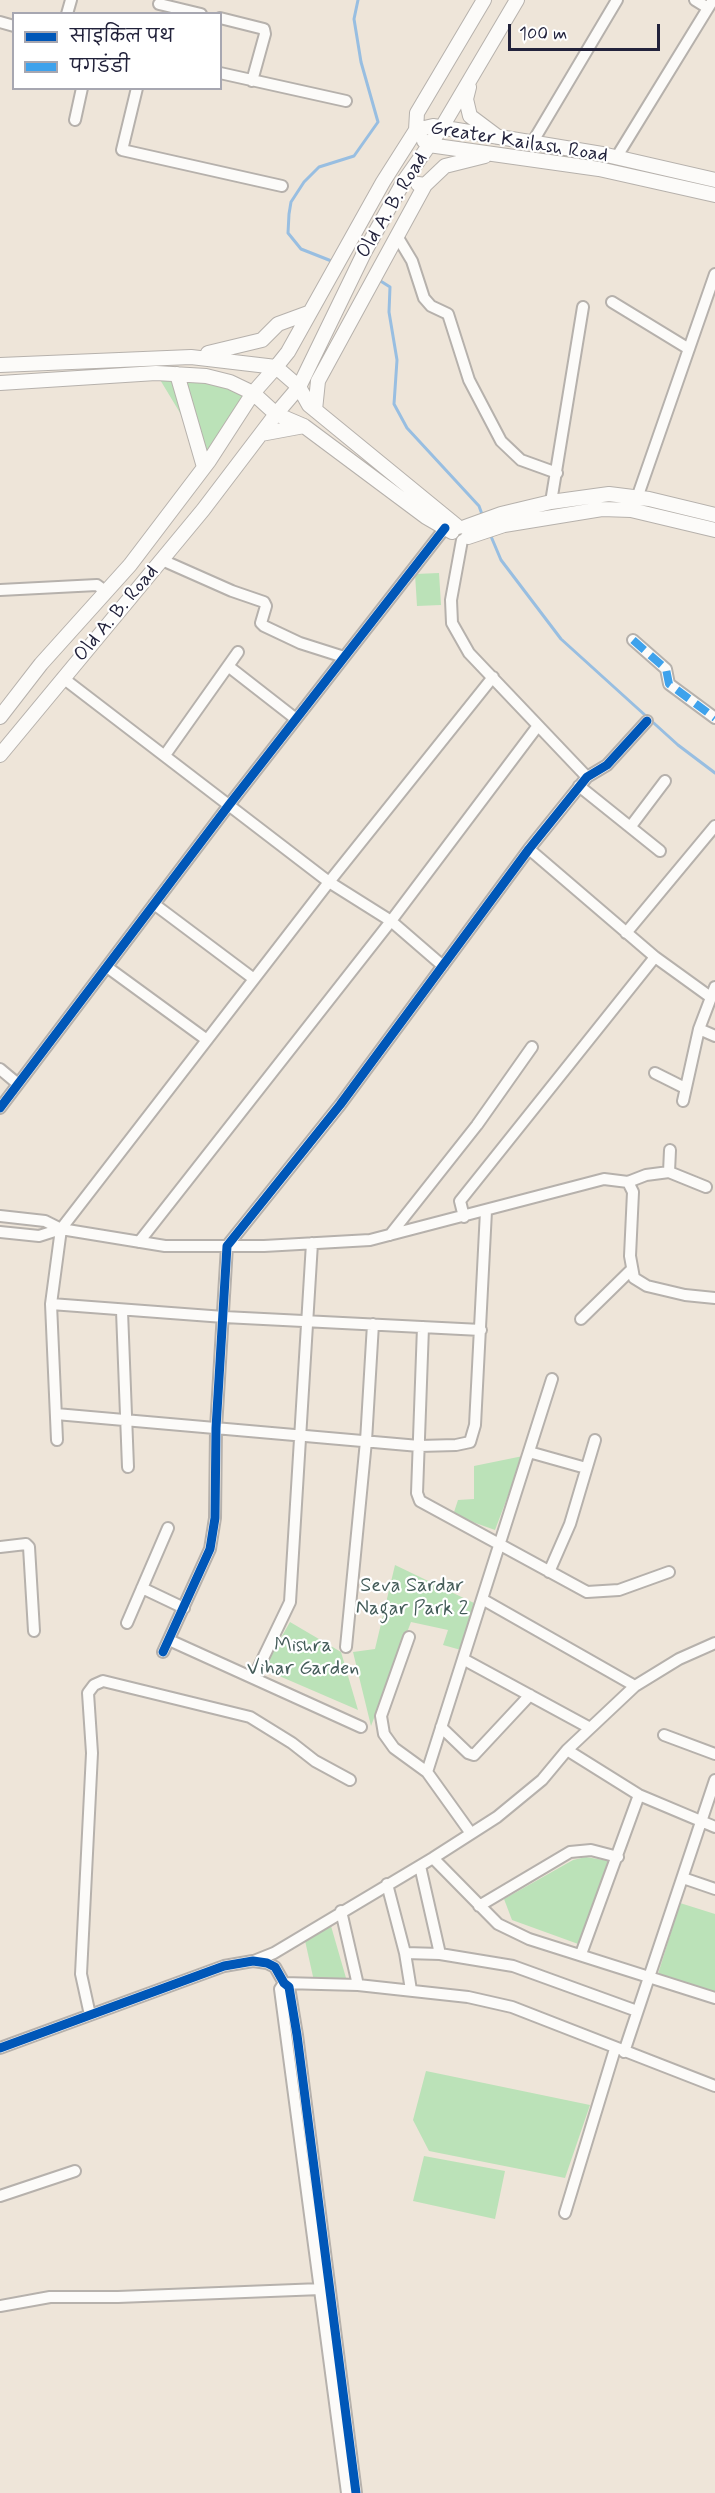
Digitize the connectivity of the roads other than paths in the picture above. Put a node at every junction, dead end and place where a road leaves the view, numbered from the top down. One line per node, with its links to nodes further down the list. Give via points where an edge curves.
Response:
1 (484, 0): 15 (main road)
2 (517, 0): 9 (main road, Old A. B. Road)
3 (616, 0): 20 (street)
4 (695, 0): 5 (street)
5 (710, 4): 23 (street)
6 (158, 6): 7 (street)
7 (190, 12)
8 (222, 18): 11 (street, via 264,29)
9 (473, 73): 17 (main road, Old A. B. Road); 19 (main road, via 467,109 470,116)
10 (222, 74): 11 (street)
11 (252, 81): 14 (street)
12 (82, 90): 16 (street)
13 (137, 90): 28 (street, via 122,150)
14 (346, 101)
15 (417, 113): 18 (main road, Old A. B. Road); 26 (main road, via 389,159)
16 (75, 120)
17 (442, 127): 18 (main road, Greater Kailash Road, via 424,126); 19 (main road, Greater Kailash Road); 21 (main road, Old A. B. Road)
18 (417, 130): 21 (main road, Greater Kailash Road); 26 (main road, Old A. B. Road)
19 (499, 137): 20 (main road, Greater Kailash Road)
20 (532, 143): 23 (main road, Greater Kailash Road)
21 (429, 145): 22 (main road, Greater Kailash Road); 25 (main road, Old A. B. Road)
22 (490, 153): 27 (main road, via 445,166); 29 (main road, Greater Kailash Road, via 599,169)
23 (616, 158): 24 (main road, Greater Kailash Road)
24 (715, 180)
25 (404, 181): 27 (main road); 32 (main road, Old A. B. Road)
26 (383, 182): 36 (main road, Old A. B. Road)
27 (425, 185): 30 (main road)
28 (282, 186)
29 (715, 195)
30 (397, 236): 33 (main road); 50 (street, via 412,261 428,304 448,314 469,380 501,441 520,460)
31 (715, 274): 37 (street)
32 (349, 281): 33 (main road); 43 (main road, Old A. B. Road)
33 (364, 293): 45 (main road, via 318,381)
34 (612, 302): 37 (street)
35 (583, 307): 50 (street)
36 (308, 313): 38 (main road, via 278,324 262,340); 40 (main road, Old A. B. Road)
37 (689, 349): 51 (street)
38 (191, 357): 39 (main road); 40 (main road)
39 (0, 365)
40 (276, 367): 43 (main road); 44 (main road, Old A. B. Road)
41 (177, 374): 42 (main road); 44 (main road, via 230,382); 49 (main road)
42 (0, 383)
43 (299, 387): 45 (main road); 46 (main road, Old A. B. Road)
44 (253, 393): 46 (main road); 49 (main road, Old A. B. Road)
45 (315, 410): 55 (main road)
46 (276, 414): 47 (main road); 48 (main road, Old A. B. Road)
47 (304, 426): 48 (main road); 55 (main road, via 426,517)
48 (261, 434): 57 (main road, Old A. B. Road)
49 (204, 467): 59 (main road, Old A. B. Road)
50 (557, 473): 52 (street)
51 (637, 498): 52 (main road, via 609,494); 53 (main road)
52 (551, 502): 54 (main road)
53 (715, 515)
54 (502, 520): 55 (main road); 56 (main road, via 602,509 631,510)
55 (464, 530): 62 (street); 64 (street, via 451,600 452,623 469,653)
56 (715, 530)
57 (162, 560): 62 (street, via 264,602 264,626); 65 (main road, Old A. B. Road)
58 (0, 590): 59 (street, via 97,585)
59 (105, 591): 66 (main road, Old A. B. Road)
60 (633, 640): 67 (street, via 666,669 669,684)
61 (238, 652): 63 (street)
62 (344, 657): 68 (street)
63 (228, 666): 68 (street); 72 (street)
64 (493, 677): 70 (street); 81 (street)
65 (63, 678): 71 (main road, Old A. B. Road); 72 (street)
66 (0, 717)
67 (715, 718)
68 (296, 720): 76 (street)
69 (647, 721): 73 (street, via 607,765)
70 (537, 728): 73 (street); 83 (street)
71 (0, 755)
72 (165, 755): 76 (street)
73 (587, 777): 75 (street)
74 (665, 781): 77 (street)
75 (579, 786): 77 (street); 79 (street)
76 (229, 805): 81 (street); 82 (street)
77 (631, 826): 80 (street)
78 (715, 826): 84 (street)
79 (529, 849): 84 (street); 86 (street)
80 (660, 852)
81 (329, 882): 83 (street); 88 (street)
82 (154, 904): 87 (street); 88 (street)
83 (391, 921): 86 (street); 110 (street)
84 (626, 933): 85 (street)
85 (655, 957): 89 (street); 106 (street, via 460,1201)
86 (443, 966): 112 (street, via 340,1105)
87 (107, 967): 92 (street); 96 (street)
88 (254, 979): 92 (street)
89 (712, 992): 90 (street)
90 (699, 1029): 91 (street); 97 (street)
91 (715, 1036)
92 (207, 1040): 107 (street)
93 (532, 1047): 109 (street, via 477,1125)
94 (0, 1069): 96 (street)
95 (655, 1073): 97 (street)
96 (18, 1084): 99 (street)
97 (685, 1088): 98 (street)
98 (683, 1101)
99 (0, 1107)
100 (670, 1150): 101 (street)
101 (669, 1172): 102 (street); 103 (street)
102 (628, 1182): 104 (street, via 604,1179); 113 (street, via 633,1192)
103 (706, 1187)
104 (486, 1211): 106 (street); 122 (street)
105 (0, 1216): 107 (street, via 45,1221)
106 (464, 1217): 109 (street)
107 (61, 1229): 108 (street, via 39,1236); 110 (street); 115 (street)
108 (0, 1232)
109 (390, 1235): 111 (street)
110 (139, 1242): 112 (street)
111 (312, 1243): 112 (street); 119 (street)
112 (227, 1246): 117 (street)
113 (631, 1270): 114 (street, via 639,1283 647,1287); 118 (street)
114 (715, 1298)
115 (51, 1304): 116 (street); 124 (street)
116 (122, 1311): 117 (street); 125 (street)
117 (224, 1317): 119 (street); 126 (street)
118 (580, 1318)
119 (309, 1321): 120 (street); 127 (street)
120 (373, 1324): 121 (street); 130 (street)
121 (423, 1327): 122 (street); 131 (street)
122 (481, 1330): 131 (street, via 474,1435 470,1442 456,1445)
123 (552, 1379): 132 (street)
124 (56, 1414): 125 (street); 128 (street)
125 (126, 1420): 126 (street); 133 (street)
126 (216, 1428): 127 (street); 142 (street, via 215,1518 210,1549)
127 (302, 1436): 130 (street); 151 (street, via 290,1602)
128 (57, 1440)
129 (595, 1440): 134 (street)
130 (366, 1441): 131 (street); 148 (street)
131 (419, 1446): 136 (street, via 420,1501)
132 (529, 1452): 134 (street); 136 (street)
133 (128, 1467)
134 (586, 1468): 138 (street, via 570,1524)
135 (168, 1528): 140 (street)
136 (499, 1546): 138 (street); 141 (street)
137 (0, 1547): 144 (street, via 29,1547)
138 (549, 1572): 139 (street, via 587,1592 601,1593)
139 (669, 1572)
140 (142, 1588): 142 (street); 143 (street)
141 (482, 1599): 150 (street); 152 (street)
142 (184, 1608): 146 (street)
143 (127, 1623)
144 (34, 1631)
145 (409, 1637): 160 (street, via 381,1716 384,1734 394,1748)
146 (169, 1640): 149 (street); 151 (street)
147 (715, 1643): 152 (street)
148 (346, 1647)
149 (162, 1652)
150 (463, 1659): 153 (street); 155 (street)
151 (254, 1677): 154 (street)
152 (635, 1686): 156 (street)
153 (530, 1695): 155 (street, via 474,1755 468,1754); 156 (street)
154 (361, 1727)
155 (441, 1727): 160 (street)
156 (590, 1728): 158 (street)
157 (664, 1735): 159 (street)
158 (567, 1750): 163 (street); 166 (street, via 542,1780)
159 (715, 1754)
160 (427, 1772): 166 (street)
161 (350, 1780): 185 (street, via 250,1717 103,1681 94,1685 88,1693 92,1753 81,1974)
162 (715, 1780): 164 (street)
163 (639, 1795): 164 (street); 167 (street)
164 (701, 1820): 165 (street); 170 (street)
165 (715, 1827)
166 (470, 1832): 168 (street)
167 (618, 1857): 173 (street, via 591,1850 570,1852); 177 (street)
168 (433, 1858): 169 (street); 173 (street)
169 (420, 1866): 171 (street); 176 (street)
170 (683, 1878): 172 (street); 179 (street)
171 (387, 1884): 174 (street); 175 (street)
172 (715, 1889)
173 (479, 1906): 177 (street, via 498,1924 529,1939)
174 (341, 1911): 178 (street, via 274,1953); 181 (street)
175 (405, 1953): 176 (street); 182 (street)
176 (440, 1954): 184 (street, via 513,1966)
177 (581, 1954): 179 (street)
178 (253, 1961): 180 (street, via 275,1967); 185 (street, via 224,1966)
179 (649, 1976): 183 (street); 184 (street)
180 (284, 1983): 181 (street); 192 (street, via 280,1989); 194 (street, via 289,1987 297,2035)
181 (358, 1985): 182 (street)
182 (411, 1990): 187 (street, via 468,1996 512,2007)
183 (715, 1998)
184 (637, 2011): 187 (street)
185 (90, 2015): 186 (street)
186 (0, 2048)
187 (620, 2050): 188 (street); 191 (street)
188 (715, 2086)
189 (75, 2170): 190 (street)
190 (0, 2196)
191 (565, 2213)
192 (321, 2289): 193 (street, via 50,2297); 194 (street)
193 (0, 2306)
194 (338, 2384): 195 (street); 196 (street)
195 (347, 2493)
196 (356, 2493)

